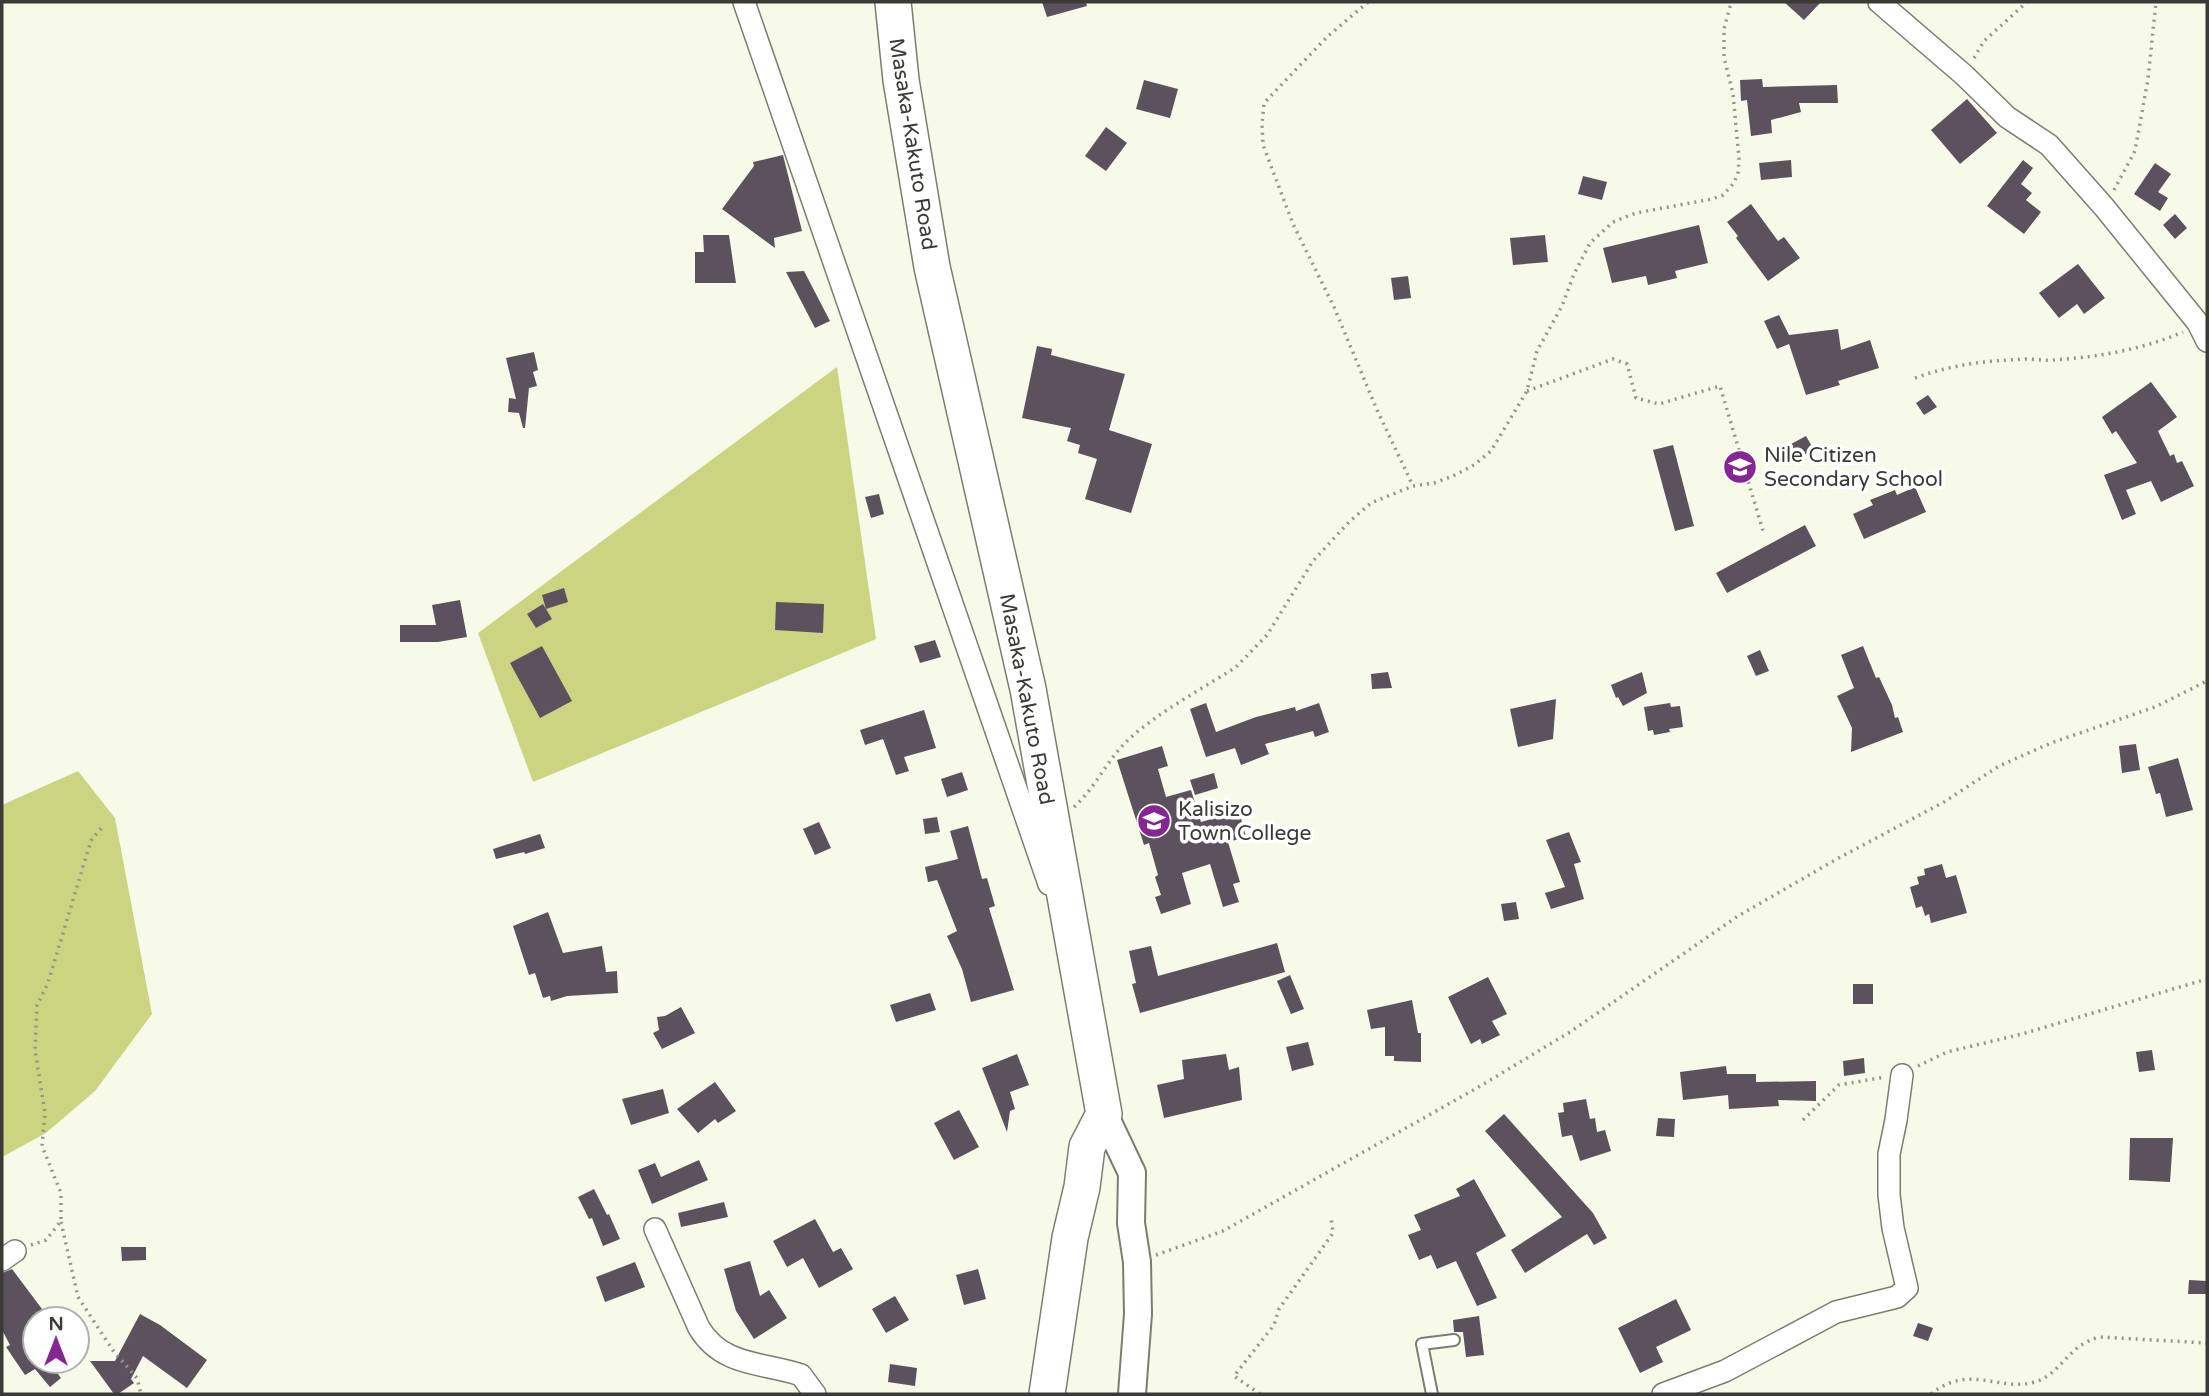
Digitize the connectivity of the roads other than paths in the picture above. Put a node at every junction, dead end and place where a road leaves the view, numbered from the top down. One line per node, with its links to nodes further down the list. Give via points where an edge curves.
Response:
1 (744, 2): 5 (street)
2 (893, 2): 5 (highway, Masaka-Kakuto Road, via 932,267 1028,689)
3 (1879, 2): 4 (street, via 2007,117 2049,145)
4 (2203, 332)
5 (1074, 956): 7 (highway, Masaka-Kakuto Road)
6 (1902, 1075): 14 (street, via 1889,1154 1889,1195 1907,1288 1903,1294 1836,1312 1725,1371)
7 (1104, 1114): 11 (highway, via 1087,1147); 12 (street, via 1132,1173 1138,1314)
8 (655, 1229): 10 (street, via 707,1341 734,1359 801,1375)
9 (1454, 1340): 13 (lane, via 1422,1344)
10 (815, 1394)
11 (1047, 1394)
12 (1132, 1394)
13 (1432, 1394)
14 (1663, 1394)

